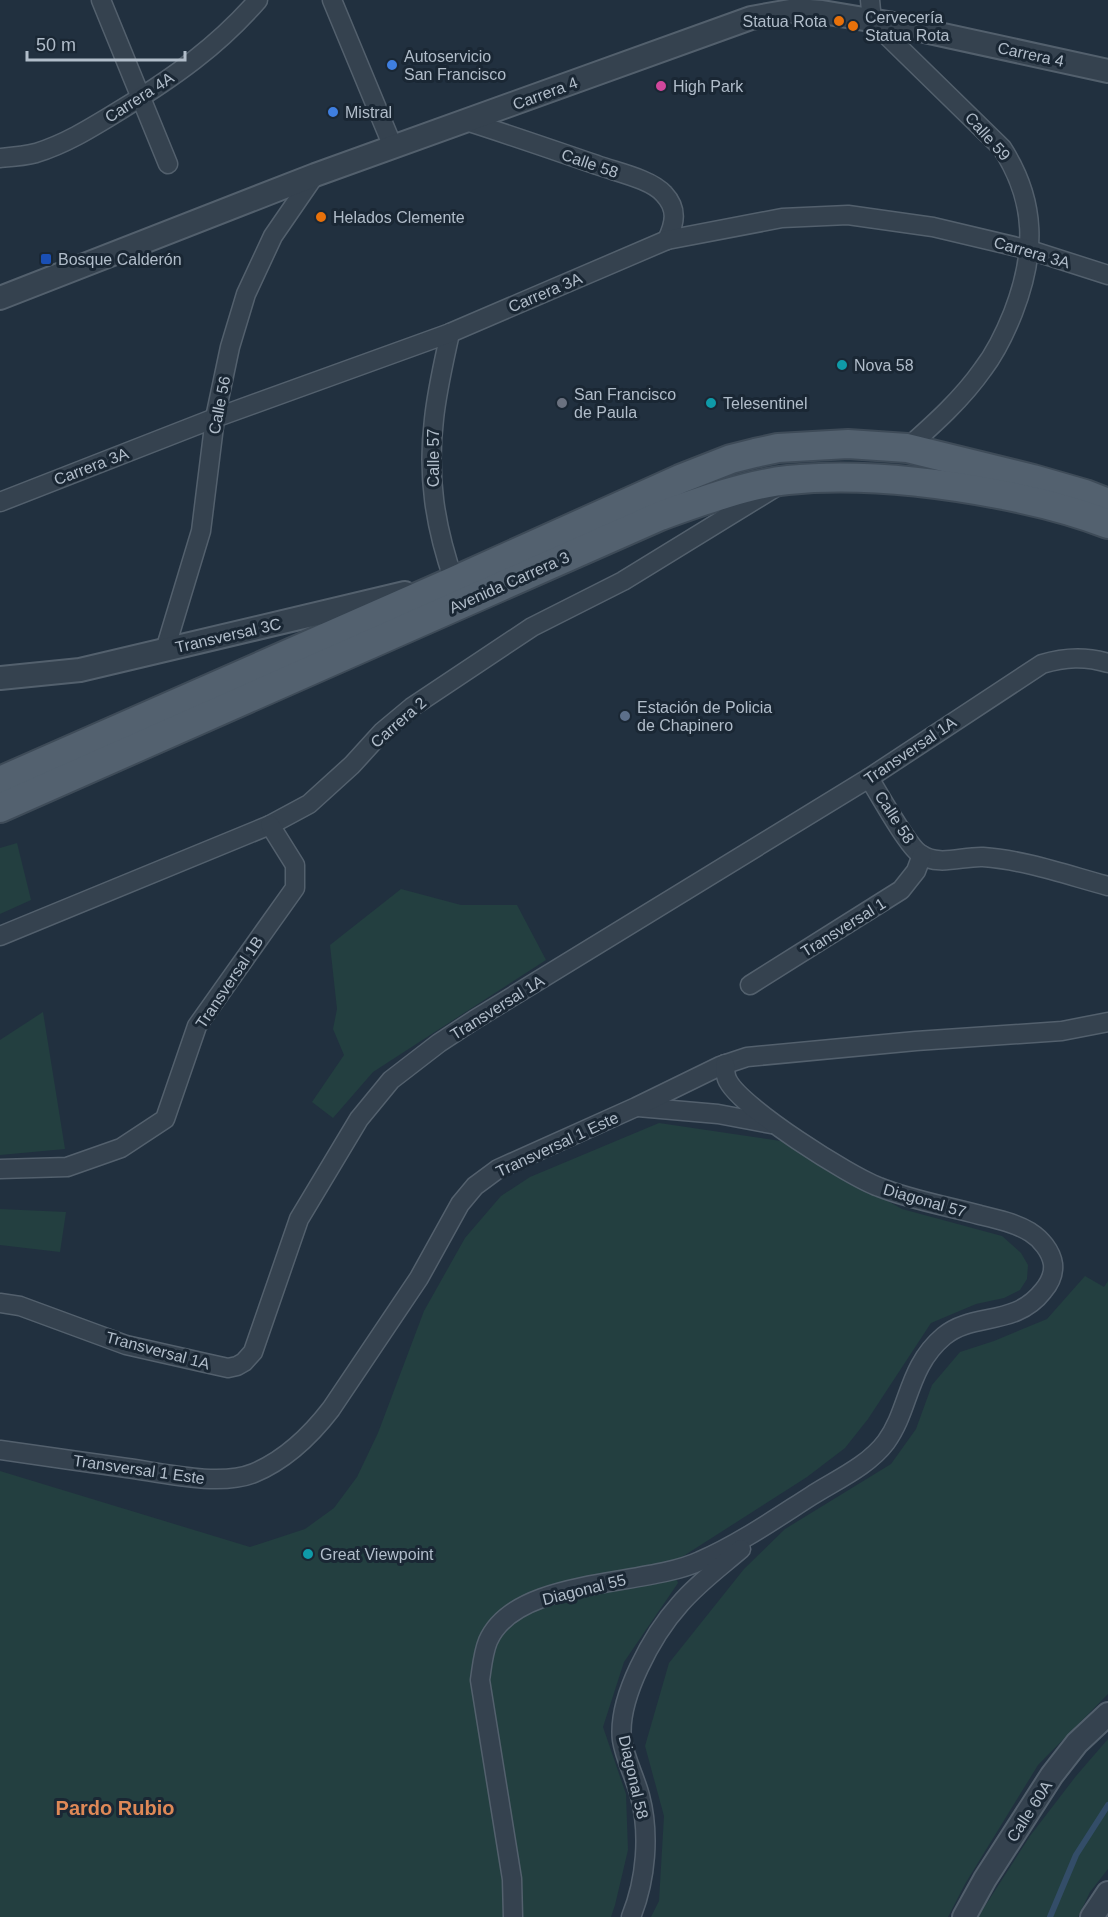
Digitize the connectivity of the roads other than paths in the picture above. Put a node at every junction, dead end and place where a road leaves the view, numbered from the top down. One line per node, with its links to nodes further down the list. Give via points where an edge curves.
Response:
1 (101, 0): 6 (street)
2 (258, 0): 6 (street, Carrera 4A, via 201,57)
3 (332, 0): 8 (street)
4 (871, 10): 5 (street, Carrera 4); 7 (street, Carrera 4, via 796,10 752,18); 13 (street, Calle 59, via 1013,164 1030,220)
5 (1108, 71)
6 (141, 97): 9 (street, Carrera 4A, via 76,138 35,153); 10 (street)
7 (466, 121): 8 (street, Carrera 4); 12 (street, Calle 58, via 648,183 671,202 674,226)
8 (393, 147): 11 (street, Carrera 4)
9 (0, 158)
10 (168, 164)
11 (315, 175): 15 (street, Carrera 4); 17 (street, Calle 56, via 273,236 246,294)
12 (667, 240): 13 (street, Carrera 3A, via 782,218 848,215 933,227); 16 (street, Carrera 3A)
13 (1030, 250): 14 (street, Carrera 3A); 18 (street, Calle 59, via 1027,272 1001,340 983,370)
14 (1108, 275)
15 (0, 298)
16 (450, 333): 17 (street, Carrera 3A); 24 (street, Calle 57, via 434,418 431,476 436,521)
17 (215, 418): 21 (street, Carrera 3A); 25 (street, Calle 56, via 201,531)
18 (907, 448): 20 (main road, Avenida Carrera 3); 24 (main road, Avenida Carrera 3, via 805,446 731,459)
19 (786, 480): 20 (main road, Avenida Carrera 3, via 885,479); 30 (main road, Avenida Carrera 3, via 660,516); 31 (street, Carrera 2, via 623,581 532,627 412,707 309,804)
20 (1039, 491): 22 (main road, via 1085,494); 23 (main road)
21 (0, 502)
22 (1108, 503)
23 (1108, 524)
24 (454, 582): 25 (street, Transversal 3C); 29 (main road, Avenida Carrera 3)
25 (165, 650): 27 (street, Transversal 3C, via 80,670)
26 (1106, 662): 28 (street, Transversal 1A, via 1082,657 1042,664)
27 (0, 678)
28 (869, 778): 32 (street, Calle 58); 41 (street, Transversal 1A, via 474,1020 391,1080 359,1119 306,1206 253,1352 244,1362 228,1368 146,1350 20,1306)
29 (0, 781)
30 (0, 808)
31 (270, 825): 34 (street, Carrera 2); 40 (street, Transversal 1B, via 295,865 295,888 197,1026 165,1119 121,1149 67,1167)
32 (922, 855): 33 (street, via 938,860 975,857 1016,861); 35 (street, Transversal 1, via 901,890)
33 (1108, 886)
34 (0, 936)
35 (750, 985)
36 (1108, 1022): 37 (street, Transversal 1 Este, via 1062,1031 904,1042 747,1058)
37 (725, 1064): 38 (street, Transversal 1 Este); 39 (street, Diagonal 57, via 727,1080 737,1092)
38 (636, 1107): 39 (street, Diagonal 57, via 718,1114); 42 (street, Transversal 1 Este, via 505,1165 475,1186 452,1217 393,1319 331,1409 299,1444 253,1473 207,1480)
39 (781, 1127): 43 (street, Diagonal 57, via 839,1167 878,1187 1005,1221 1032,1233 1042,1242 1053,1265 1040,1295 1030,1304 1017,1312 967,1325 946,1335 918,1369 893,1431 877,1452)
40 (0, 1169)
41 (0, 1303)
42 (0, 1450)
43 (781, 1515): 46 (street, Diagonal 55, via 717,1553 681,1569 580,1587 542,1598 503,1621 489,1638 480,1680 512,1879); 47 (street, Diagonal 58, via 706,1577 680,1604 661,1629 633,1683 625,1705 622,1740 646,1831 641,1880)
44 (1108, 1714): 48 (street, Calle 60A, via 1077,1743 1052,1775)
45 (1108, 1893): 49 (street)
46 (513, 1917)
47 (631, 1917)
48 (964, 1917)
49 (1092, 1917)

